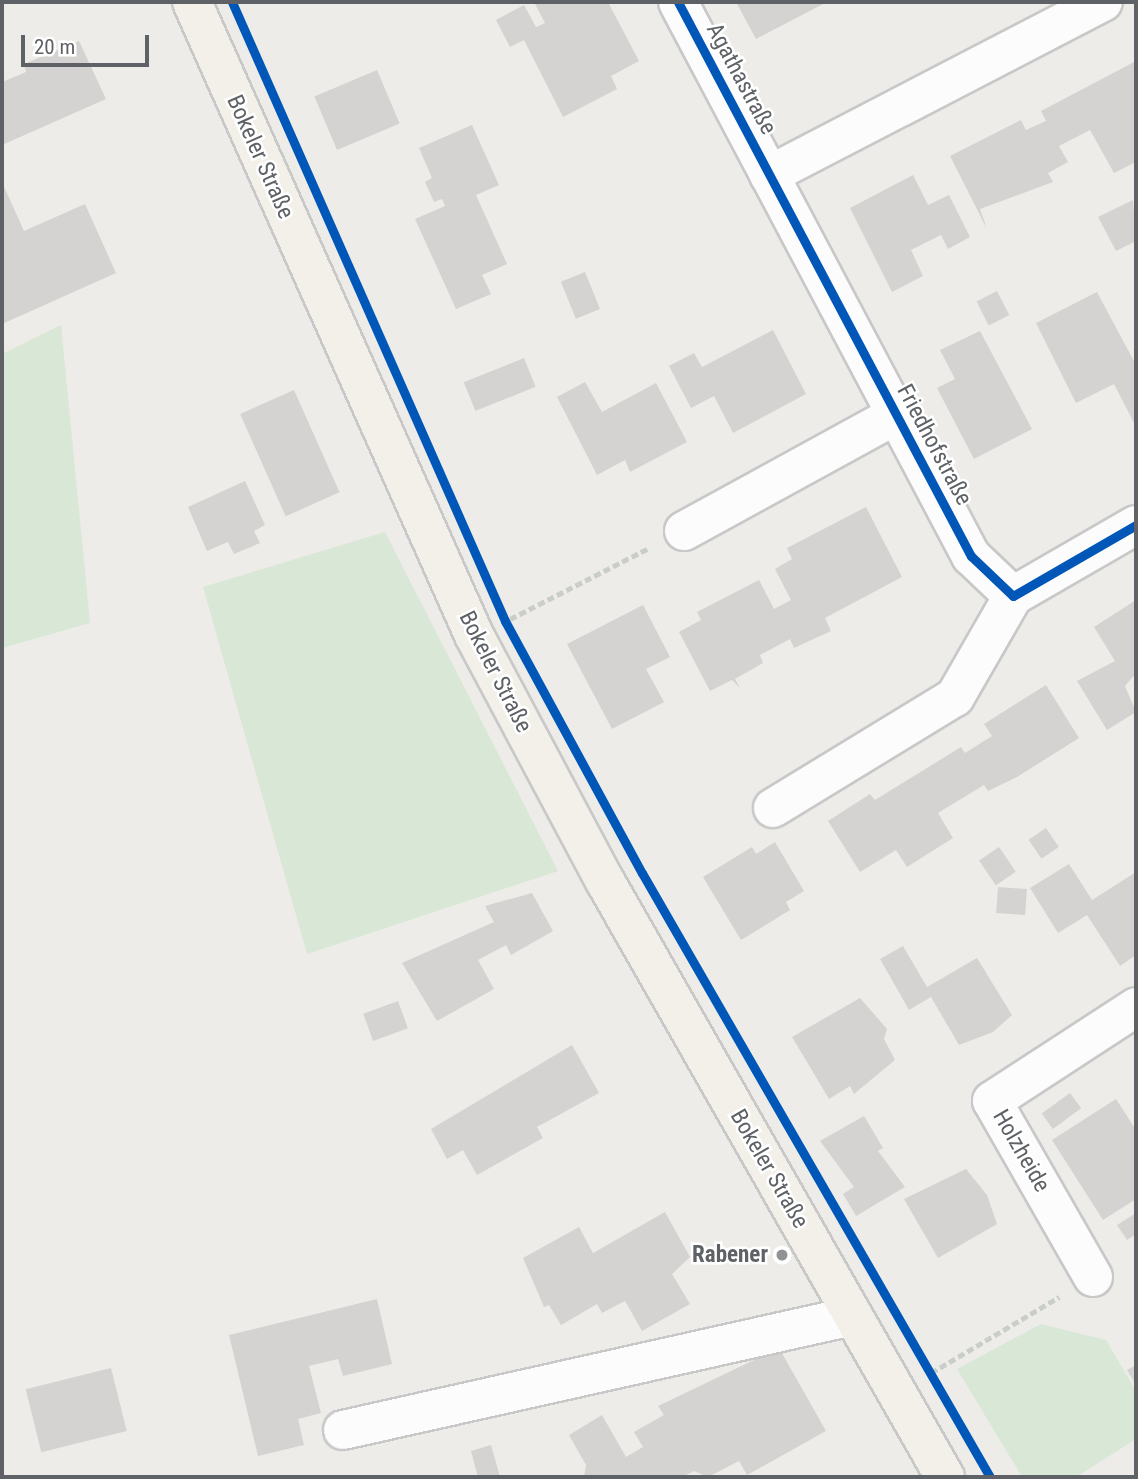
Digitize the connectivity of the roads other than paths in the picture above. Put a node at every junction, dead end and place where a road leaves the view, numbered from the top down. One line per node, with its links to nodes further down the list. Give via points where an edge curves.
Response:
1 (192, 2): 12 (main road, Bokeler Straße, via 474,635 605,881)
2 (678, 2): 4 (street, Agathastraße)
3 (1089, 5): 4 (street)
4 (769, 175): 5 (street, Friedhofstraße)
5 (895, 415): 7 (street, Friedhofstraße); 8 (street, Friedhofstraße, via 971,556)
6 (1136, 525): 8 (street)
7 (684, 531)
8 (1013, 596): 9 (street, via 955,697)
9 (773, 808)
10 (1136, 1007): 11 (street, Holzheide, via 992,1101)
11 (1093, 1277)
12 (852, 1316): 13 (street); 14 (main road, Bokeler Straße)
13 (343, 1430)
14 (945, 1477)

